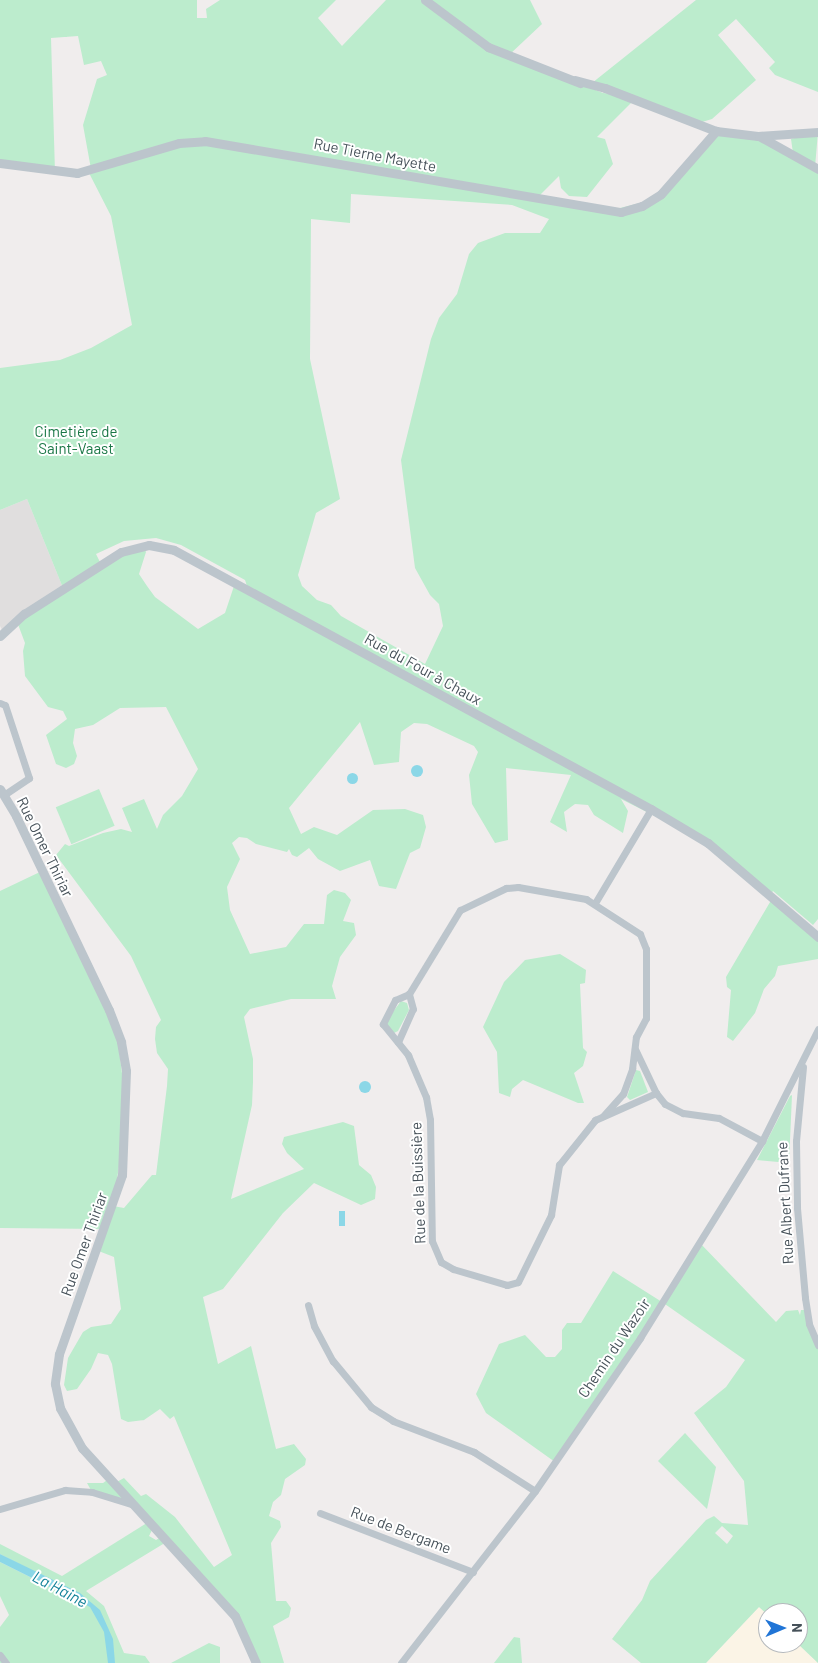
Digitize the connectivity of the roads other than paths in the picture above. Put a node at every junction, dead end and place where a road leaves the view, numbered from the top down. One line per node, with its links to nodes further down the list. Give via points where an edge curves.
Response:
1 (425, 0): 2 (street, via 488,48)
2 (716, 131): 4 (street); 5 (street, Rue Tierne Mayette, via 660,194 642,206 621,212 205,141 179,143 77,173)
3 (818, 132): 4 (street)
4 (758, 136): 6 (street)
5 (0, 163)
6 (818, 169)
7 (0, 636): 10 (street, Rue du Four à Chaux, via 33,608 121,552 143,546 166,547)
8 (0, 702): 9 (street, via 5,705 29,780)
9 (2, 792): 24 (street, Rue Omer Thiriar, via 109,1010 124,1055 127,1113 122,1175 59,1354 55,1384 60,1408 72,1434)
10 (652, 809): 11 (street); 12 (street, Rue du Four à Chaux, via 708,843)
11 (596, 903): 13 (street, Rue de la Buissière, via 515,887 472,904 456,914); 16 (street, Rue de la Buissière, via 635,929 645,943 647,1012)
12 (818, 937)
13 (409, 994): 15 (street, via 413,1009); 15 (street, Rue de la Buissière, via 395,1000 384,1020 385,1029)
14 (818, 1029): 17 (street, Chemin du Wazoir)
15 (398, 1042): 19 (street, Rue de la Buissière, via 414,1065 426,1097 430,1120 433,1249 448,1267 507,1284 518,1282 551,1215 559,1165 582,1133)
16 (634, 1049): 18 (street); 19 (street, Rue de la Buissière, via 624,1094)
17 (806, 1057): 20 (street, Chemin du Wazoir); 22 (street, Rue Albert Dufrane, via 797,1120 797,1208 805,1298 809,1324)
18 (656, 1094): 19 (street, Rue de la Buissière); 20 (street, via 678,1111 714,1116)
19 (603, 1116)
20 (762, 1141): 23 (street, Chemin du Wazoir, via 640,1338)
21 (308, 1304): 23 (street, via 314,1326 332,1361 371,1407 393,1421 474,1452)
22 (818, 1345)
23 (535, 1491): 27 (street, Chemin du Wazoir)
24 (134, 1505): 25 (street, via 92,1492 65,1490); 30 (street, Rue Omer Thiriar, via 235,1616)
25 (0, 1509)
26 (320, 1513): 27 (street, Rue de Bergame)
27 (473, 1572): 31 (street, Chemin du Wazoir)
28 (0, 1655): 29 (street)
29 (6, 1663)
30 (256, 1663)
31 (401, 1663)

